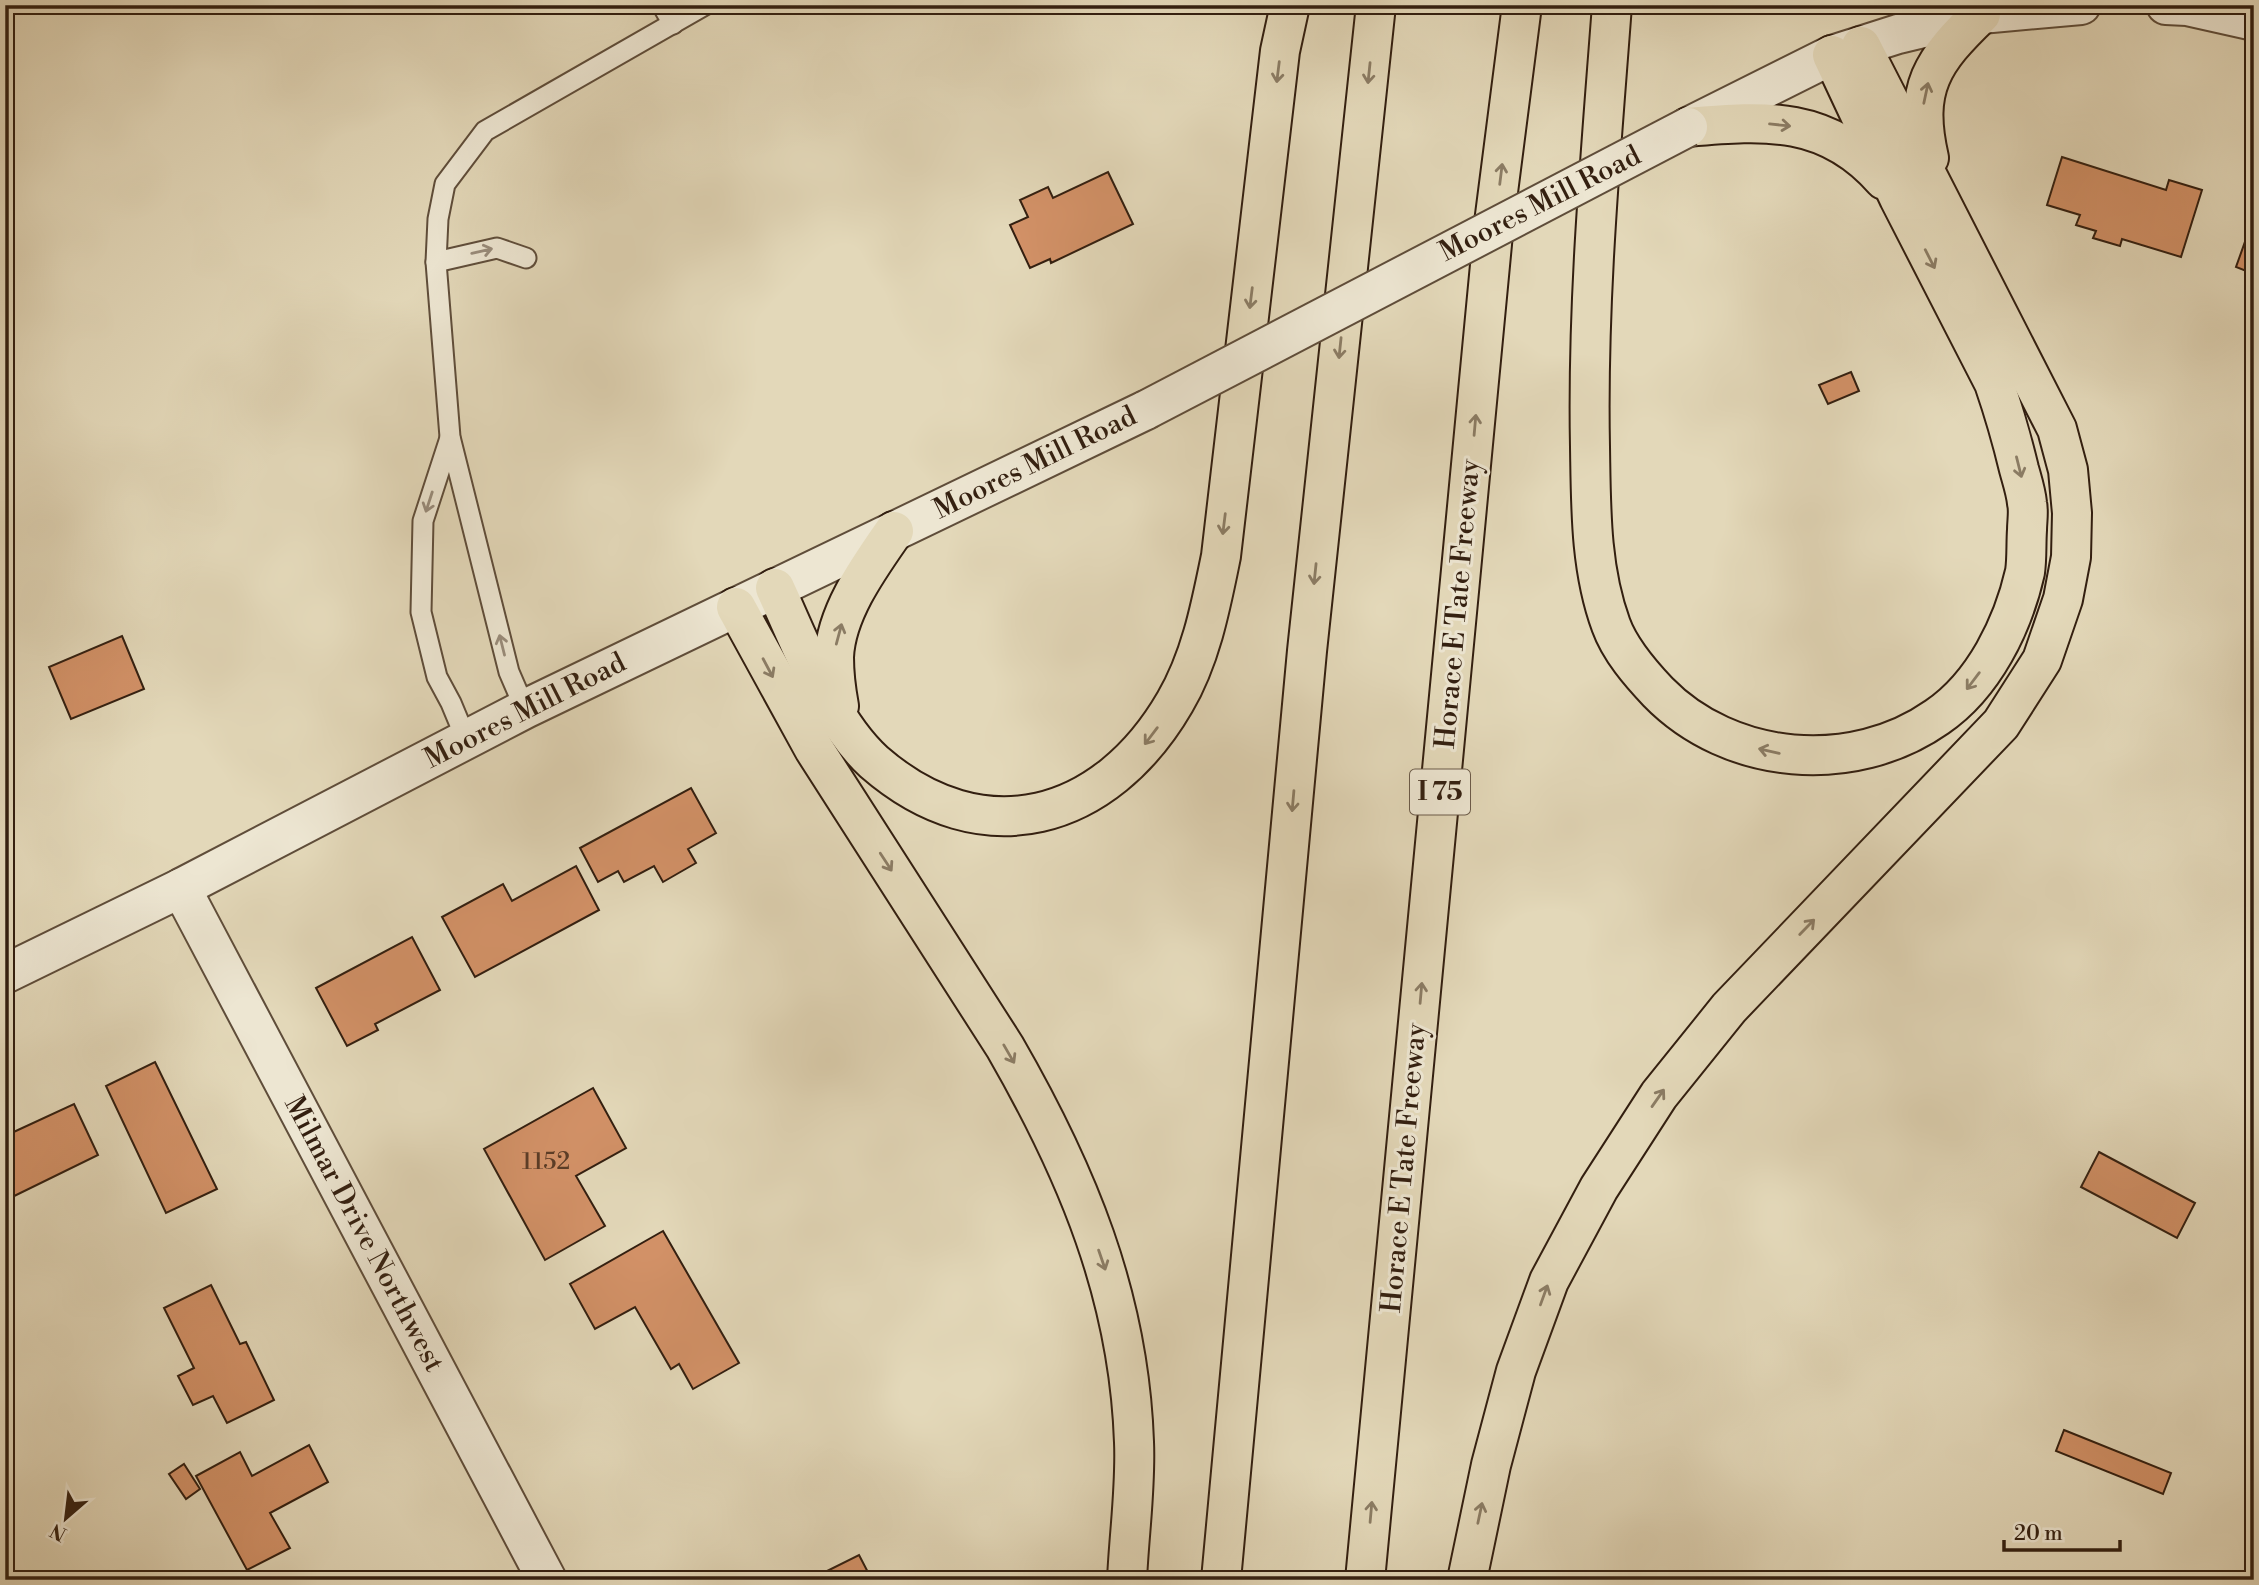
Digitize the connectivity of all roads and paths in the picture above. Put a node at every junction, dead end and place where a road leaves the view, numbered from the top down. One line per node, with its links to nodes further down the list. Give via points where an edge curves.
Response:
1 (662, 5): 11 (lane)
2 (705, 5): 11 (lane)
3 (1290, 5): 23 (highway, one-way to 23, via 1280,51 1221,556 1211,606 1176,701 1116,775 1074,801 1032,815 989,817 943,806 873,761)
4 (1376, 5): 29 (highway, one-way to 29, via 1307,651)
5 (1522, 5): 30 (highway, Horace E Tate Freeway / I 75, one-way to 5, via 1492,251)
6 (1612, 5): 14 (highway, one-way to 6, via 2006,415 2028,504 2025,569 2011,618 1966,691 1939,716 1908,733 1870,748 1826,755 1784,755 1742,745 1707,730 1672,706 1637,670 1612,627 1596,567 1589,413)
7 (2081, 5): 9 (street, Moores Mill Road)
8 (2166, 5): 10 (street)
9 (1982, 14): 12 (street, Moores Mill Road); 15 (highway, one-way to 9, via 1922,129 1923,106 1939,60)
10 (2254, 21)
11 (673, 24): 17 (lane, via 485,131 446,184)
12 (1846, 51): 13 (street, Moores Mill Road); 14 (highway); 15 (highway)
13 (1688, 127): 14 (highway, one-way to 14, via 1752,123 1819,132 1859,156); 19 (street, Moores Mill Road, bridge, via 1146,410)
14 (1899, 198)
15 (1943, 207): 31 (highway, one-way to 15, via 1516,1371 1549,1281 1599,1188 1659,1095 1729,1009 2001,724 2042,660 2063,599 2071,557 2068,470 2057,429)
16 (526, 258): 17 (lane, one-way to 16, via 497,248)
17 (436, 262): 18 (lane)
18 (450, 437): 22 (lane, one-way to 18, via 509,673); 24 (lane, one-way to 24, via 423,521 421,612 437,677)
19 (894, 531): 20 (street, Moores Mill Road); 23 (highway, one-way to 19, via 834,678 839,630 862,580)
20 (775, 588): 21 (street, Moores Mill Road); 23 (highway)
21 (736, 607): 22 (street, Moores Mill Road); 28 (highway, one-way to 28, via 814,749 1005,1047 1063,1156 1087,1215 1121,1322 1130,1384 1135,1444)
22 (525, 709): 24 (street, Moores Mill Road)
23 (842, 725)
24 (466, 739): 25 (street, Moores Mill Road)
25 (181, 888): 26 (street, Moores Mill Road); 27 (street, Milmar Drive Northwest)
26 (5, 974)
27 (547, 1580)
28 (1127, 1580)
29 (1222, 1580)
30 (1365, 1580)
31 (1467, 1580)

